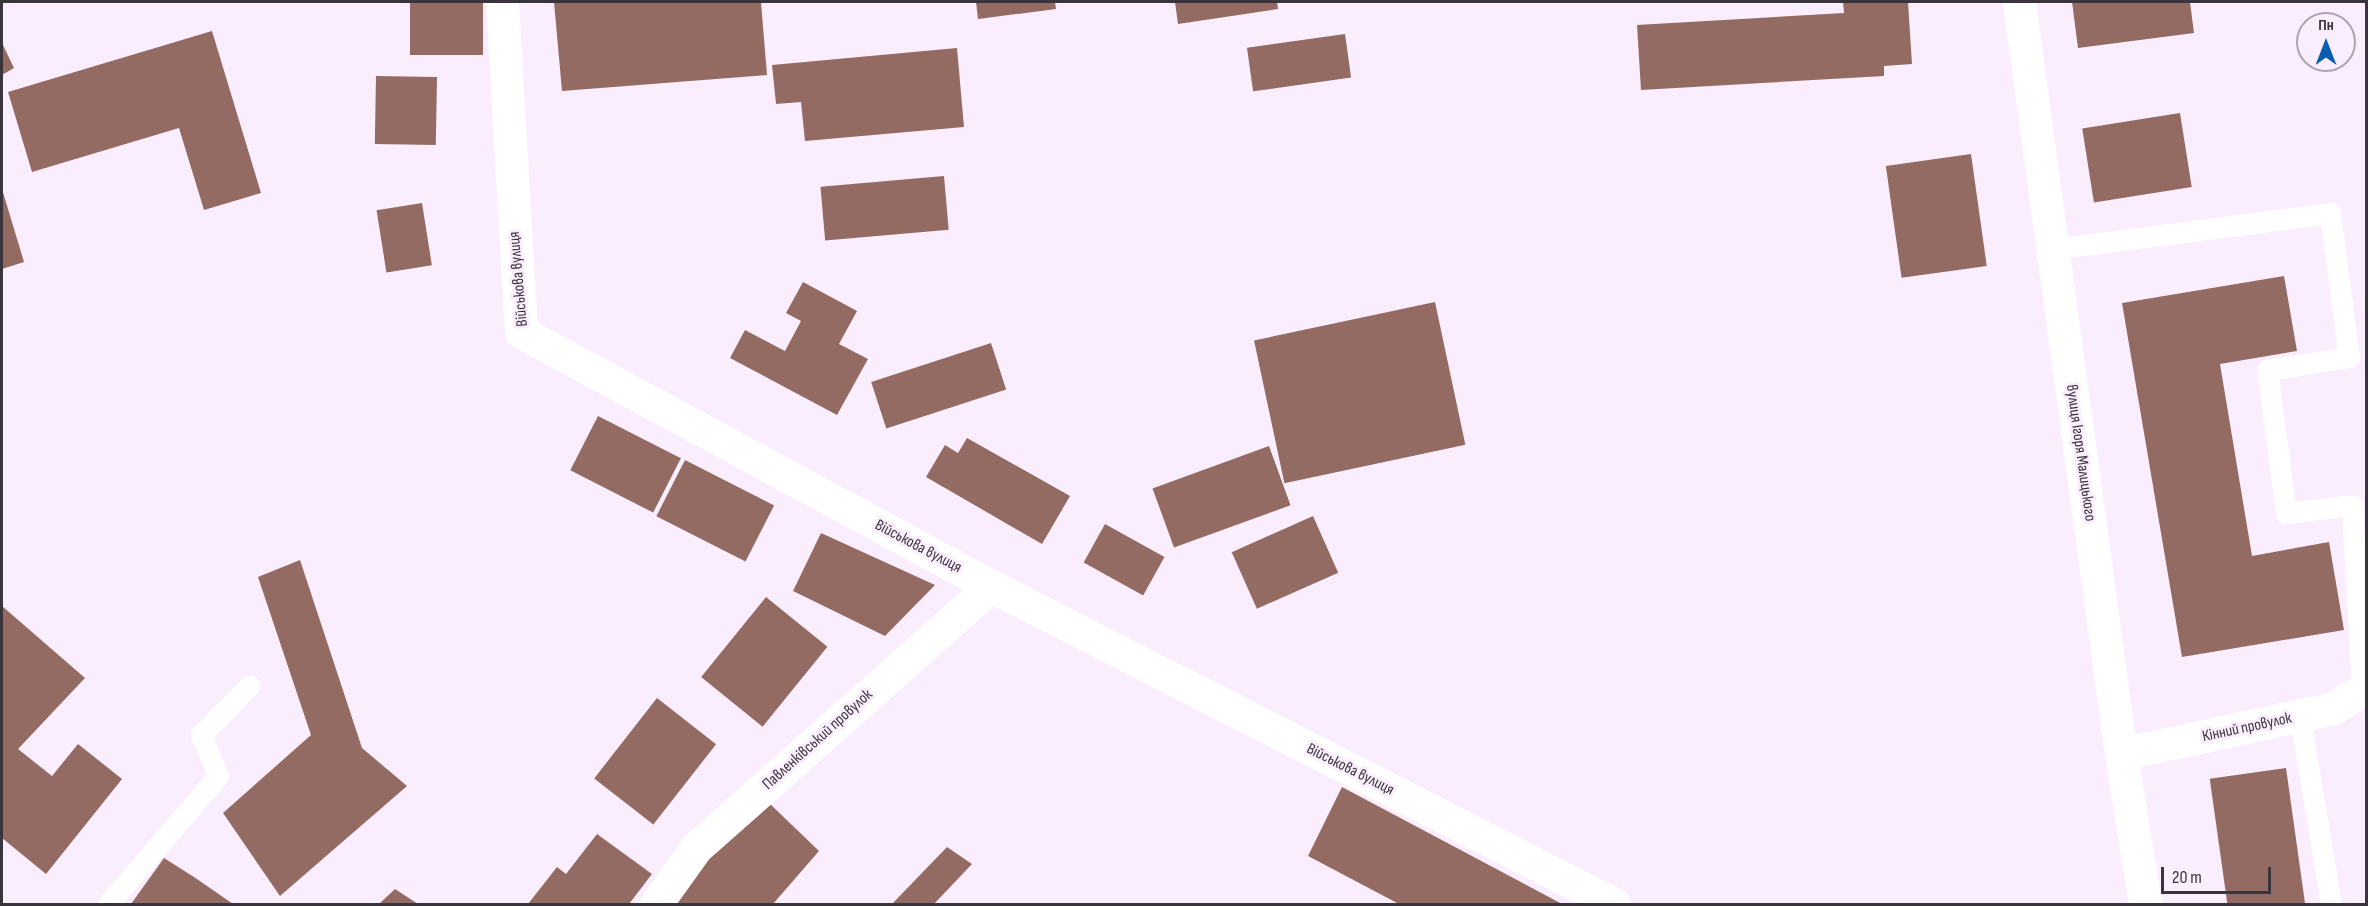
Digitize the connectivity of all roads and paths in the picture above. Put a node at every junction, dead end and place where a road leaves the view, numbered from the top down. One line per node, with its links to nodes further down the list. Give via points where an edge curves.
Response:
1 (502, 2): 4 (street, Військова вулиця, via 521,332)
2 (2019, 2): 3 (street, вулиця Ігоря Малицького)
3 (2053, 249): 6 (lane, via 2330,213 2349,357 2267,370 2286,513 2352,505); 8 (street, вулиця Ігоря Малицького)
4 (991, 586): 10 (street, Павленківський провулок, via 696,848); 11 (street, Військова вулиця)
5 (249, 686): 9 (lane, via 201,735 218,776)
6 (2364, 689): 7 (street, Кінний провулок, via 2332,708)
7 (2300, 717): 8 (street, Кінний провулок); 13 (lane)
8 (2121, 754): 12 (street, вулиця Ігоря Малицького)
9 (108, 904)
10 (656, 904)
11 (1614, 904)
12 (2145, 904)
13 (2331, 904)

